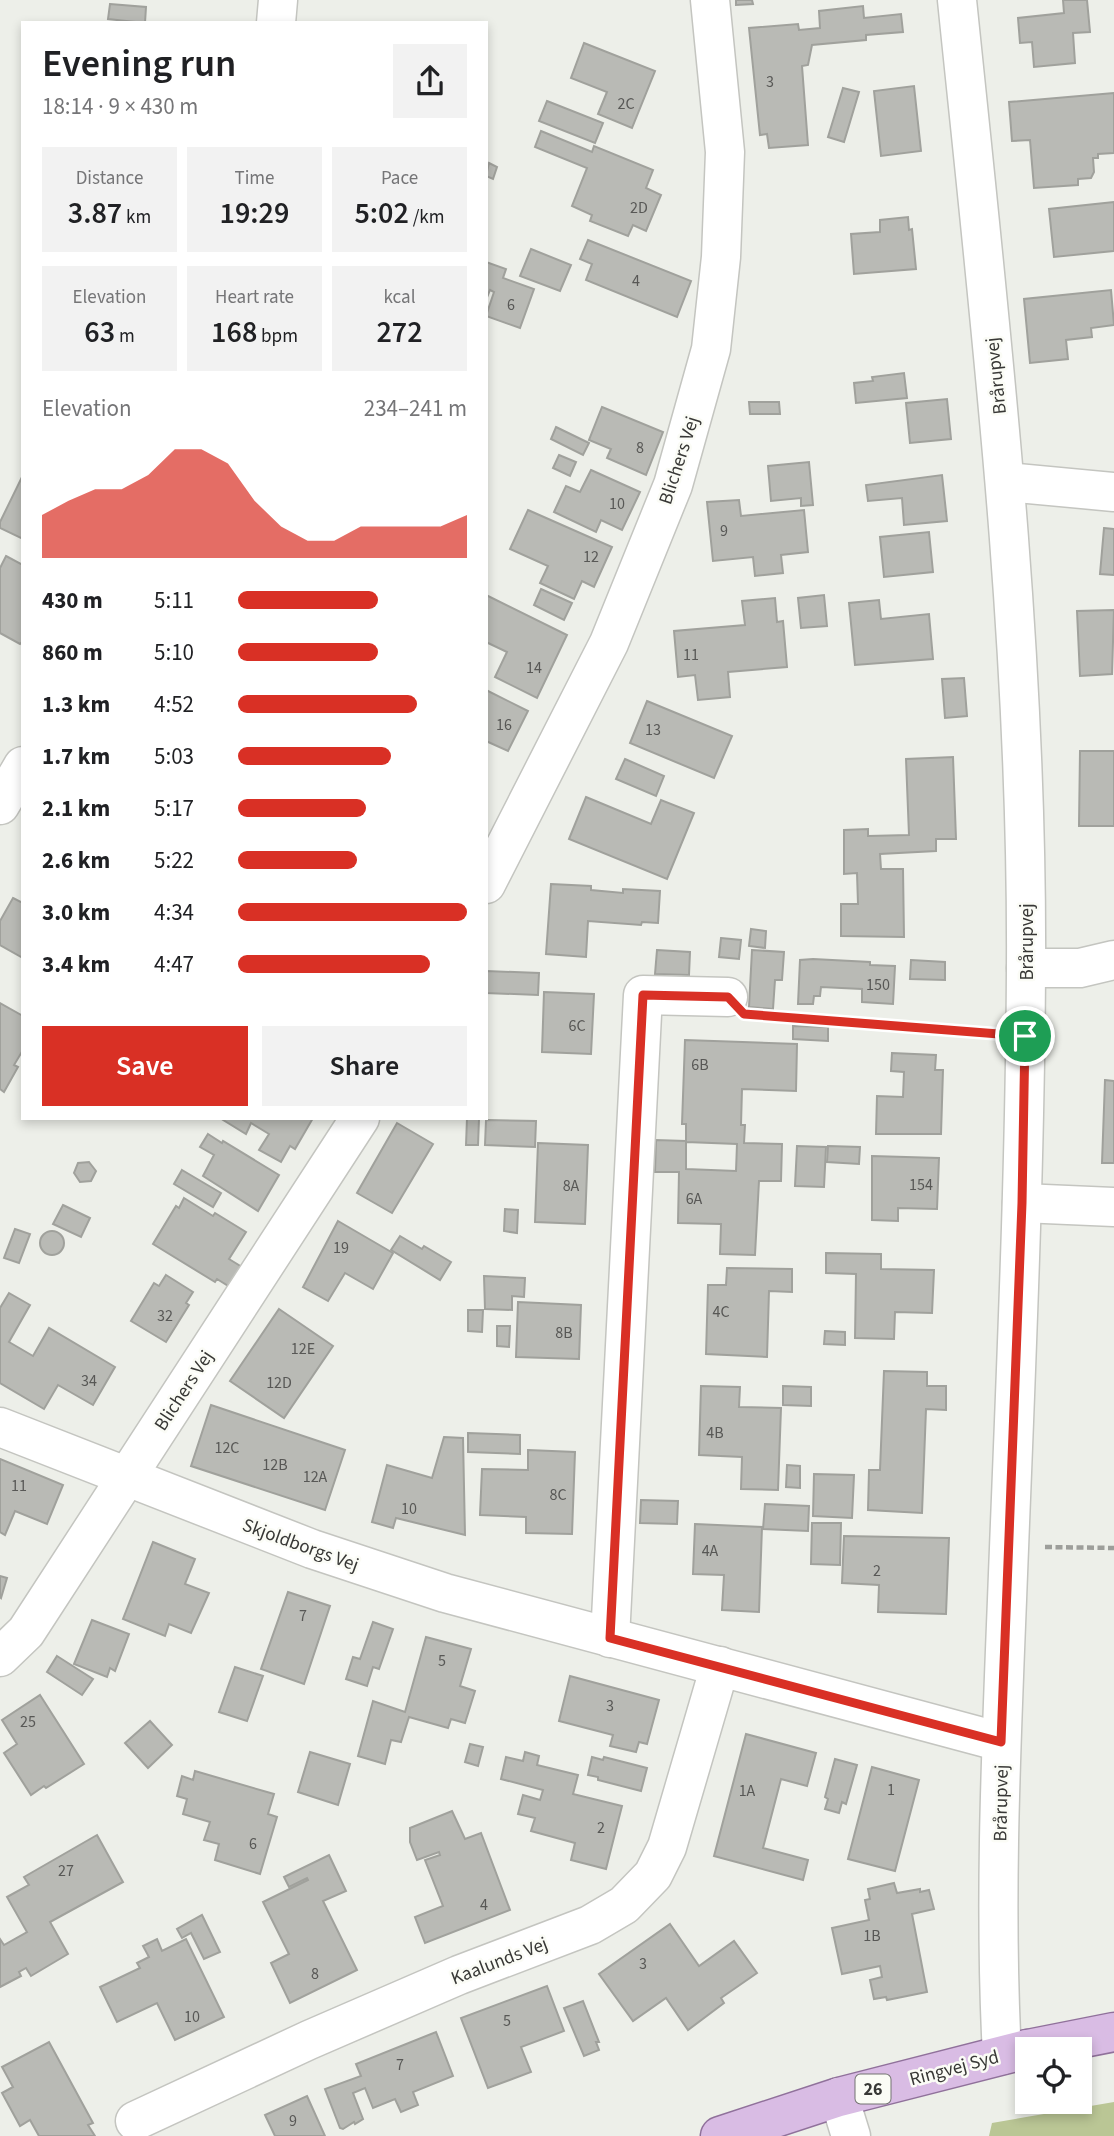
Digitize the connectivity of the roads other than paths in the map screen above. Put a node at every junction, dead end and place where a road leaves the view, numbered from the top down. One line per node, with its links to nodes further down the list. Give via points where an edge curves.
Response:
1 (278, 0): 4 (street)
2 (710, 0): 9 (street, Blichers Vej, via 725,152 711,349 673,485 609,643)
3 (957, 0): 5 (street, Brårupvej)
4 (276, 21)
5 (1006, 482): 6 (street); 11 (street, Brårupvej, via 1024,813)
6 (1114, 492)
7 (21, 769): 8 (street)
8 (0, 805)
9 (488, 880)
10 (1114, 960): 11 (street, via 1080,968)
11 (1026, 968): 14 (street, Brårupvej)
12 (728, 997): 18 (street, via 643,995)
13 (359, 1120): 17 (street, Blichers Vej)
14 (1022, 1203): 15 (street); 21 (street, Brårupvej)
15 (1114, 1207)
16 (0, 1427): 17 (street, Skjoldborgs Vej)
17 (125, 1478): 18 (street, Skjoldborgs Vej, via 445,1593); 19 (street, Blichers Vej, via 26,1632)
18 (610, 1638): 20 (street, Skjoldborgs Vej)
19 (0, 1657)
20 (720, 1666): 21 (street, Skjoldborgs Vej); 27 (street, Kaalunds Vej, via 667,1847 653,1875 624,1905 590,1925 346,2023)
21 (1001, 1742): 23 (street, Brårupvej, via 998,1975)
22 (1114, 2032): 24 (main road, Ringvej Syd / 26)
23 (1015, 2037)
24 (1089, 2037)
25 (1015, 2052): 26 (main road, Ringvej Syd / 26)
26 (839, 2097): 28 (main road, Ringvej Syd / 26); 29 (street)
27 (135, 2121)
28 (720, 2136)
29 (851, 2136)

